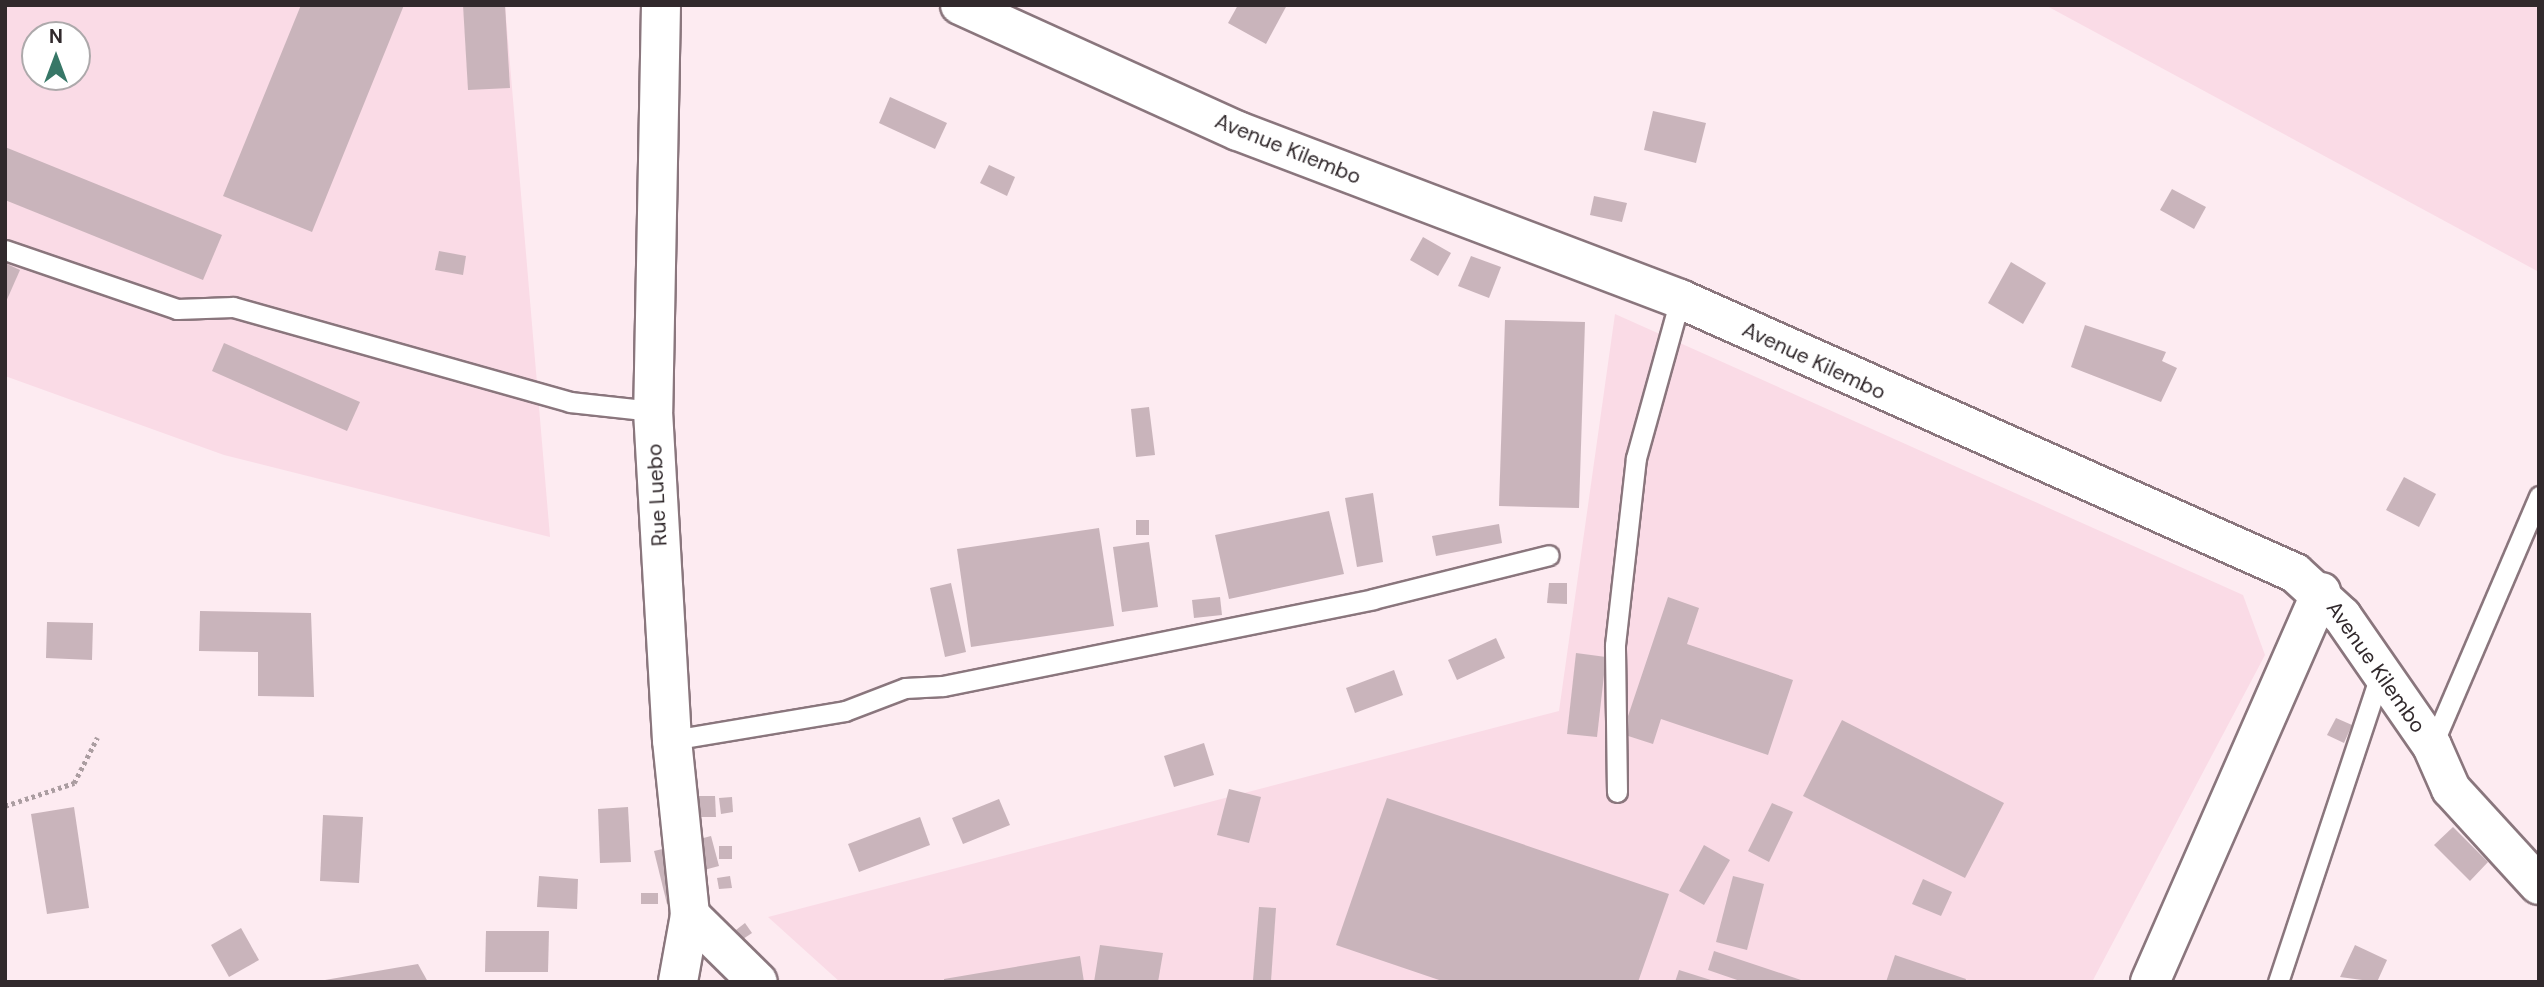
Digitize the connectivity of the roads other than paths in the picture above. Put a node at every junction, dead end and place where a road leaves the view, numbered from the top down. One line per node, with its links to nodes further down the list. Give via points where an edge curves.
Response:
1 (661, 5): 5 (street, Rue Luebo)
2 (960, 5): 4 (street, Avenue Kilembo, via 1238,131)
3 (5, 250): 5 (lane, via 177,309 233,307 570,402)
4 (1680, 299): 8 (street, Avenue Kilembo, via 2295,573); 12 (lane, via 1636,458 1615,645)
5 (653, 411): 10 (street, Rue Luebo)
6 (2539, 496): 11 (lane)
7 (1549, 555): 10 (lane, via 1373,599 943,686 905,688 833,713)
8 (2321, 592): 9 (street, Avenue Kilembo); 17 (street)
9 (2381, 672): 11 (street, Avenue Kilembo); 18 (lane)
10 (672, 740): 14 (street, Rue Luebo)
11 (2432, 747): 13 (street, Avenue Kilembo, via 2451,789)
12 (1617, 792)
13 (2539, 885)
14 (690, 915): 15 (street, Rue Luebo); 16 (street)
15 (678, 982)
16 (758, 982)
17 (2150, 982)
18 (2278, 982)

